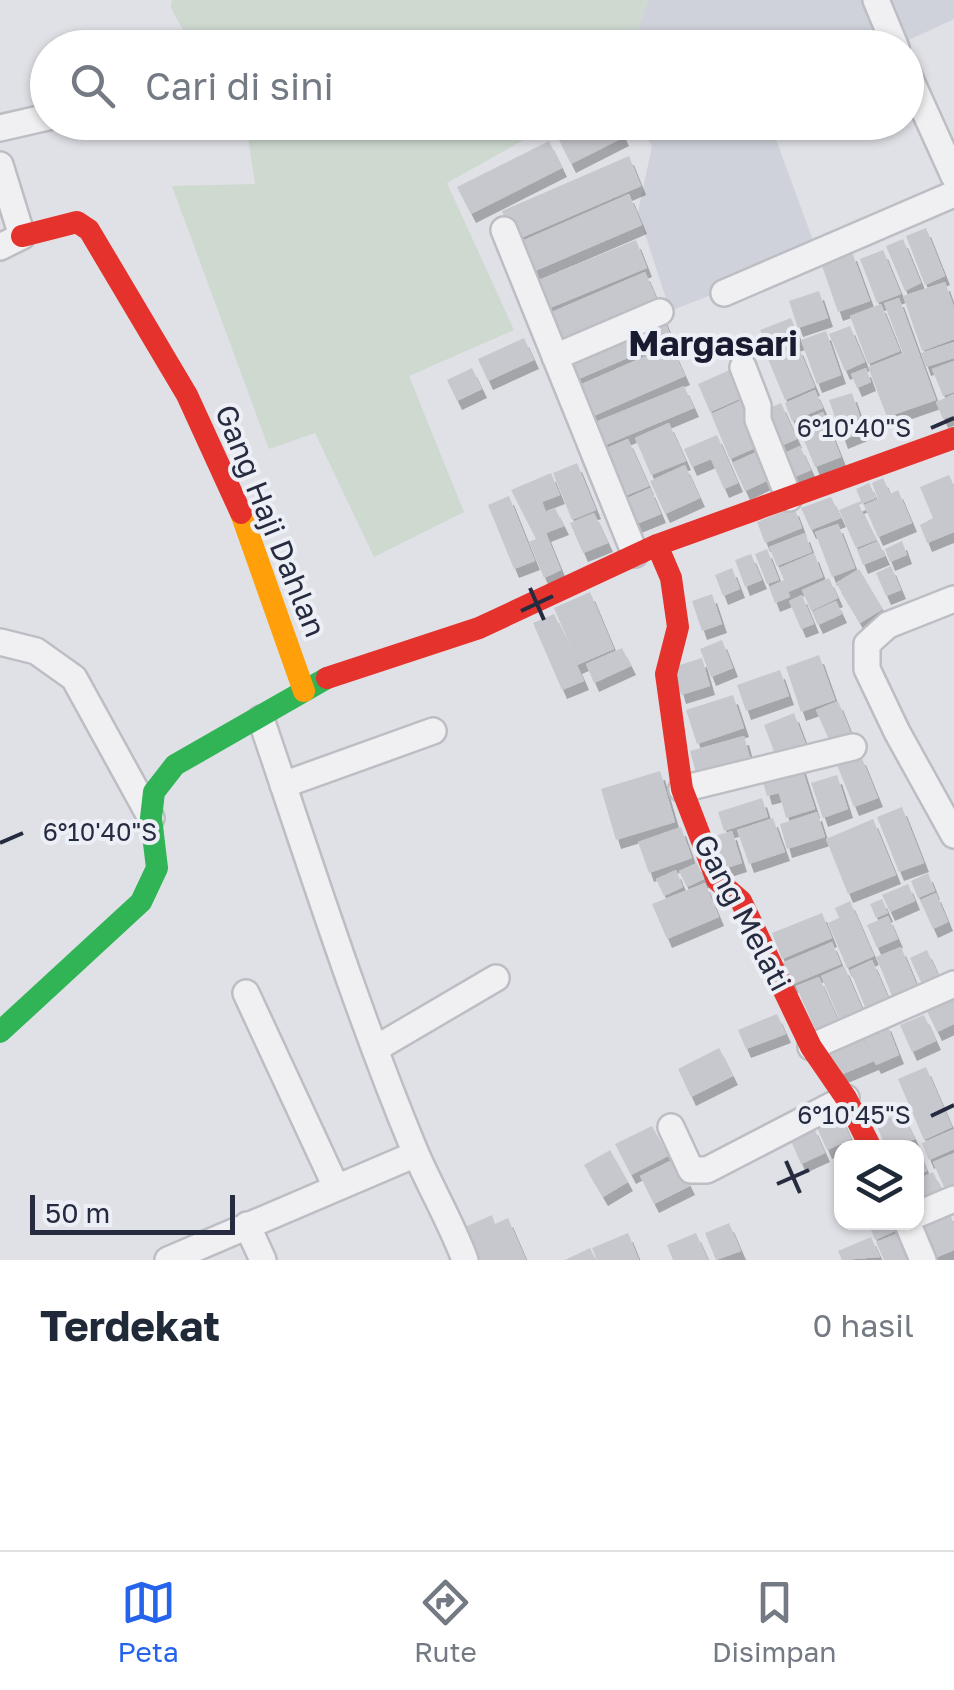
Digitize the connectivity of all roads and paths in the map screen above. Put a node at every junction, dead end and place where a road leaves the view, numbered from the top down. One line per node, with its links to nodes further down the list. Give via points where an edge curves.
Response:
1 (876, 0): 2 (street)
2 (888, 30)
3 (924, 110): 7 (street)
4 (30, 120): 5 (street)
5 (0, 128)
6 (0, 165): 10 (street)
7 (954, 176)
8 (954, 194): 11 (street)
9 (504, 230): 13 (street)
10 (11, 242): 20 (street, Gang Haji Dahlan, via 76,222 89,230 187,395 235,497)
11 (724, 292)
12 (660, 312): 13 (street)
13 (554, 356): 17 (street)
14 (744, 367): 16 (street)
15 (954, 438): 16 (street)
16 (790, 498): 17 (street)
17 (646, 550): 20 (street, via 479,628); 25 (street, Gang Melati, via 670,578 678,626 666,674)
18 (954, 599): 27 (street, via 888,625 867,644 867,668)
19 (0, 642): 26 (street, via 36,651 74,678)
20 (304, 691): 21 (street)
21 (261, 719): 24 (street); 26 (street, via 175,764 154,792)
22 (433, 731): 24 (street)
23 (853, 747): 25 (street)
24 (283, 785): 33 (street)
25 (682, 789): 32 (street, Gang Melati, via 717,880 741,902)
26 (151, 818): 31 (street, via 157,868 141,902)
27 (954, 836)
28 (496, 978): 33 (street)
29 (954, 984): 32 (street)
30 (246, 993): 38 (street)
31 (0, 1032)
32 (810, 1047): 34 (street, Gang Melati)
33 (375, 1048): 37 (street)
34 (846, 1098): 35 (street, via 707,1170 692,1170); 36 (street, Gang Melati)
35 (671, 1127)
36 (866, 1140)
37 (416, 1154): 38 (street); 45 (street)
38 (336, 1187): 41 (street)
39 (954, 1199): 40 (street)
40 (924, 1212)
41 (247, 1226): 43 (street); 44 (street)
42 (910, 1230): 46 (street)
43 (168, 1260)
44 (263, 1260)
45 (465, 1260)
46 (923, 1260)

